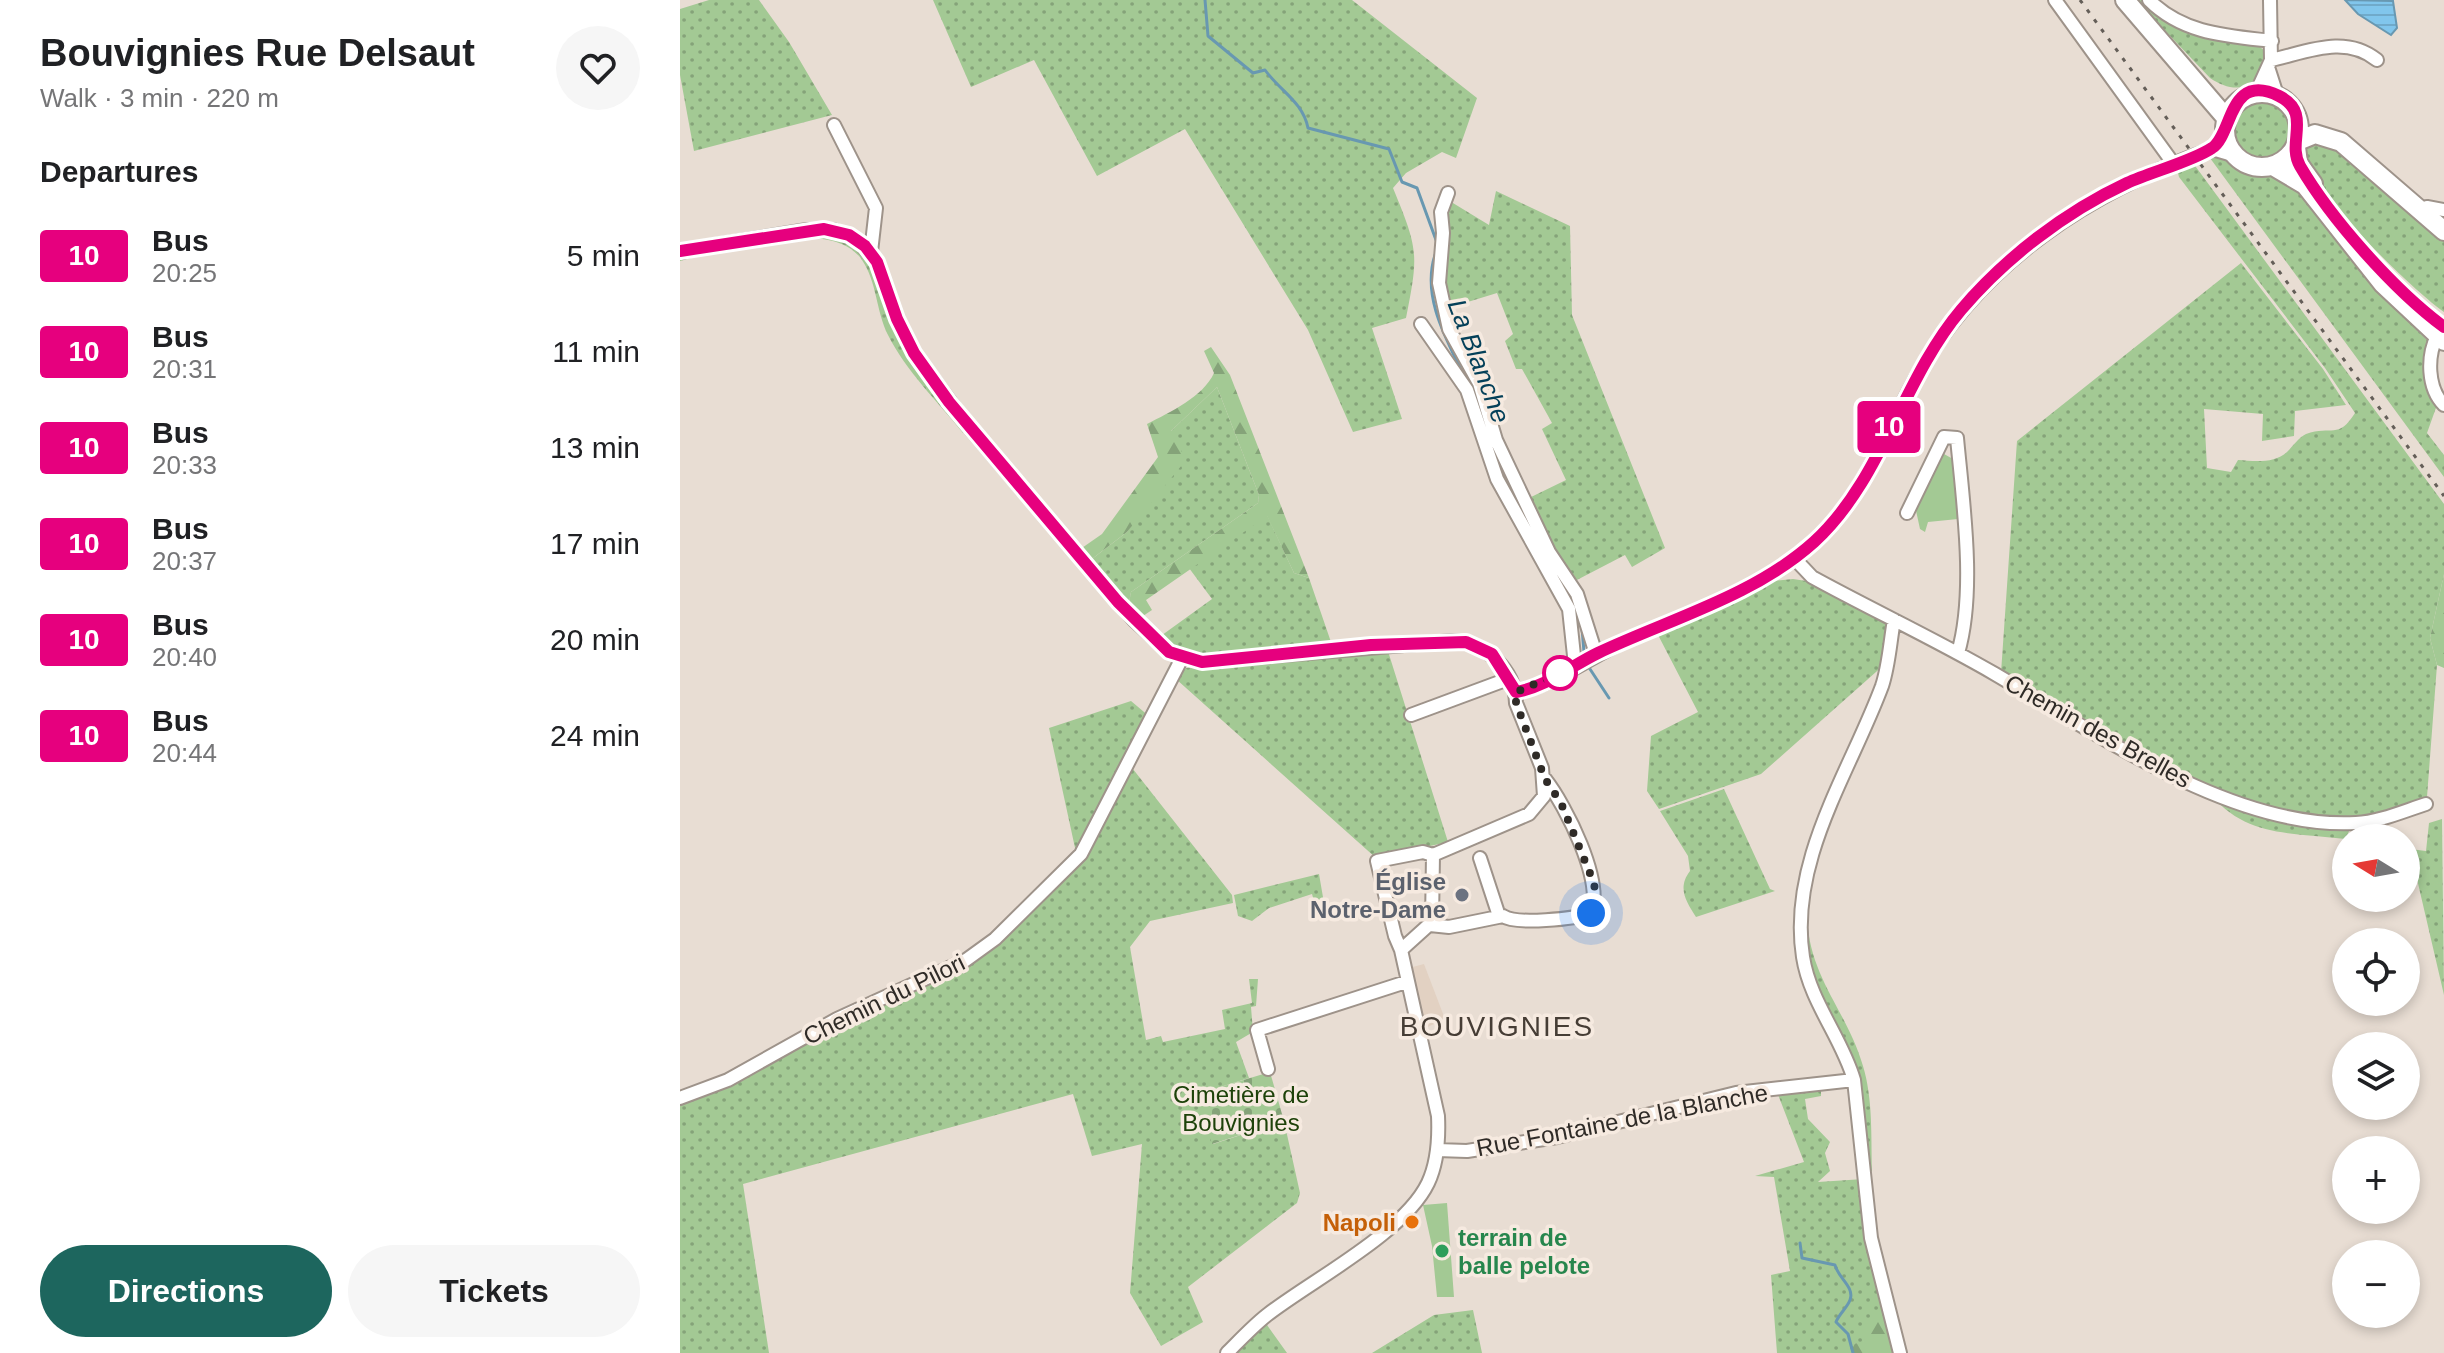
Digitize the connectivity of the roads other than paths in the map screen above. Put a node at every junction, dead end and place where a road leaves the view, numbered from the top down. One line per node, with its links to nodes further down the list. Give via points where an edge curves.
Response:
1 (2055, 0): 17 (street)
2 (2125, 0): 7 (highway)
3 (2149, 0): 5 (street, via 2196,30)
4 (2270, 0): 5 (street)
5 (2272, 41): 8 (street)
6 (2377, 60): 8 (street, via 2362,49 2337,45)
7 (2183, 63): 9 (highway, via 2216,87); 12 (highway)
8 (2270, 65): 9 (street); 10 (street)
9 (2252, 94): 10 (highway); 12 (highway, via 2235,105)
10 (2277, 95): 11 (highway)
11 (2298, 117): 14 (highway); 20 (highway, via 2342,136)
12 (2226, 123): 15 (street); 16 (highway, via 2226,138)
13 (834, 125): 24 (street, via 876,208)
14 (2297, 144): 18 (highway); 22 (highway, via 2315,134 2341,142); 26 (highway, via 2302,168 2369,257)
15 (2212, 149): 16 (street); 17 (street)
16 (2236, 156): 18 (highway, via 2249,164)
17 (2173, 163): 29 (street, via 2095,199 2017,255 1977,293 1924,363 1843,510)
18 (2273, 166): 26 (highway, via 2305,185 2383,284)
19 (1448, 193): 33 (street, via 1441,212 1439,272 1445,318 1479,383 1507,465 1549,552 1577,594)
20 (2436, 209): 21 (highway)
21 (2444, 221)
22 (2444, 231)
23 (680, 251): 24 (street, via 824,229 849,235)
24 (871, 252): 32 (street, via 906,336 949,402 1134,620)
25 (1421, 324): 33 (street, via 1467,390 1497,479 1569,609)
26 (2442, 335): 27 (street, via 2430,357)
27 (2444, 405)
28 (1907, 513): 31 (street, via 1944,437 1957,438 1967,529)
29 (1794, 558): 30 (street, Chemin des Brelles, via 1812,577); 33 (street, via 1755,584)
30 (1894, 620): 31 (street, Chemin des Brelles); 46 (street, via 1882,686 1809,864 1801,921 1806,971)
31 (1958, 653): 38 (street, Chemin des Brelles, via 2135,756 2253,808 2356,823)
32 (1182, 658): 34 (street, via 1202,662 1371,645 1466,642 1492,654); 47 (street, Chemin du Pilori, via 1081,854 995,939 966,960 837,1019 728,1080)
33 (1585, 660): 35 (street)
34 (1508, 679): 35 (street); 36 (street)
35 (1516, 692): 37 (street)
36 (1411, 715)
37 (1545, 779): 39 (street, via 1544,796 1529,814); 41 (street, via 1561,803 1594,883 1591,913 1509,920)
38 (2426, 804)
39 (1433, 855): 42 (street); 43 (street, via 1423,852 1377,861)
40 (1480, 858): 41 (street)
41 (1499, 916): 42 (street, via 1449,927)
42 (1430, 925): 43 (street)
43 (1401, 950): 44 (street)
44 (1406, 982): 45 (street, via 1257,1030); 48 (street, via 1436,1105)
45 (1268, 1069)
46 (1854, 1080): 48 (street, Rue Fontaine de la Blanche, via 1736,1093 1557,1137 1467,1151); 50 (street, via 1871,1238)
47 (680, 1098)
48 (1437, 1150): 49 (street, via 1428,1183 1406,1214 1265,1316)
49 (1227, 1353)
50 (1900, 1353)

